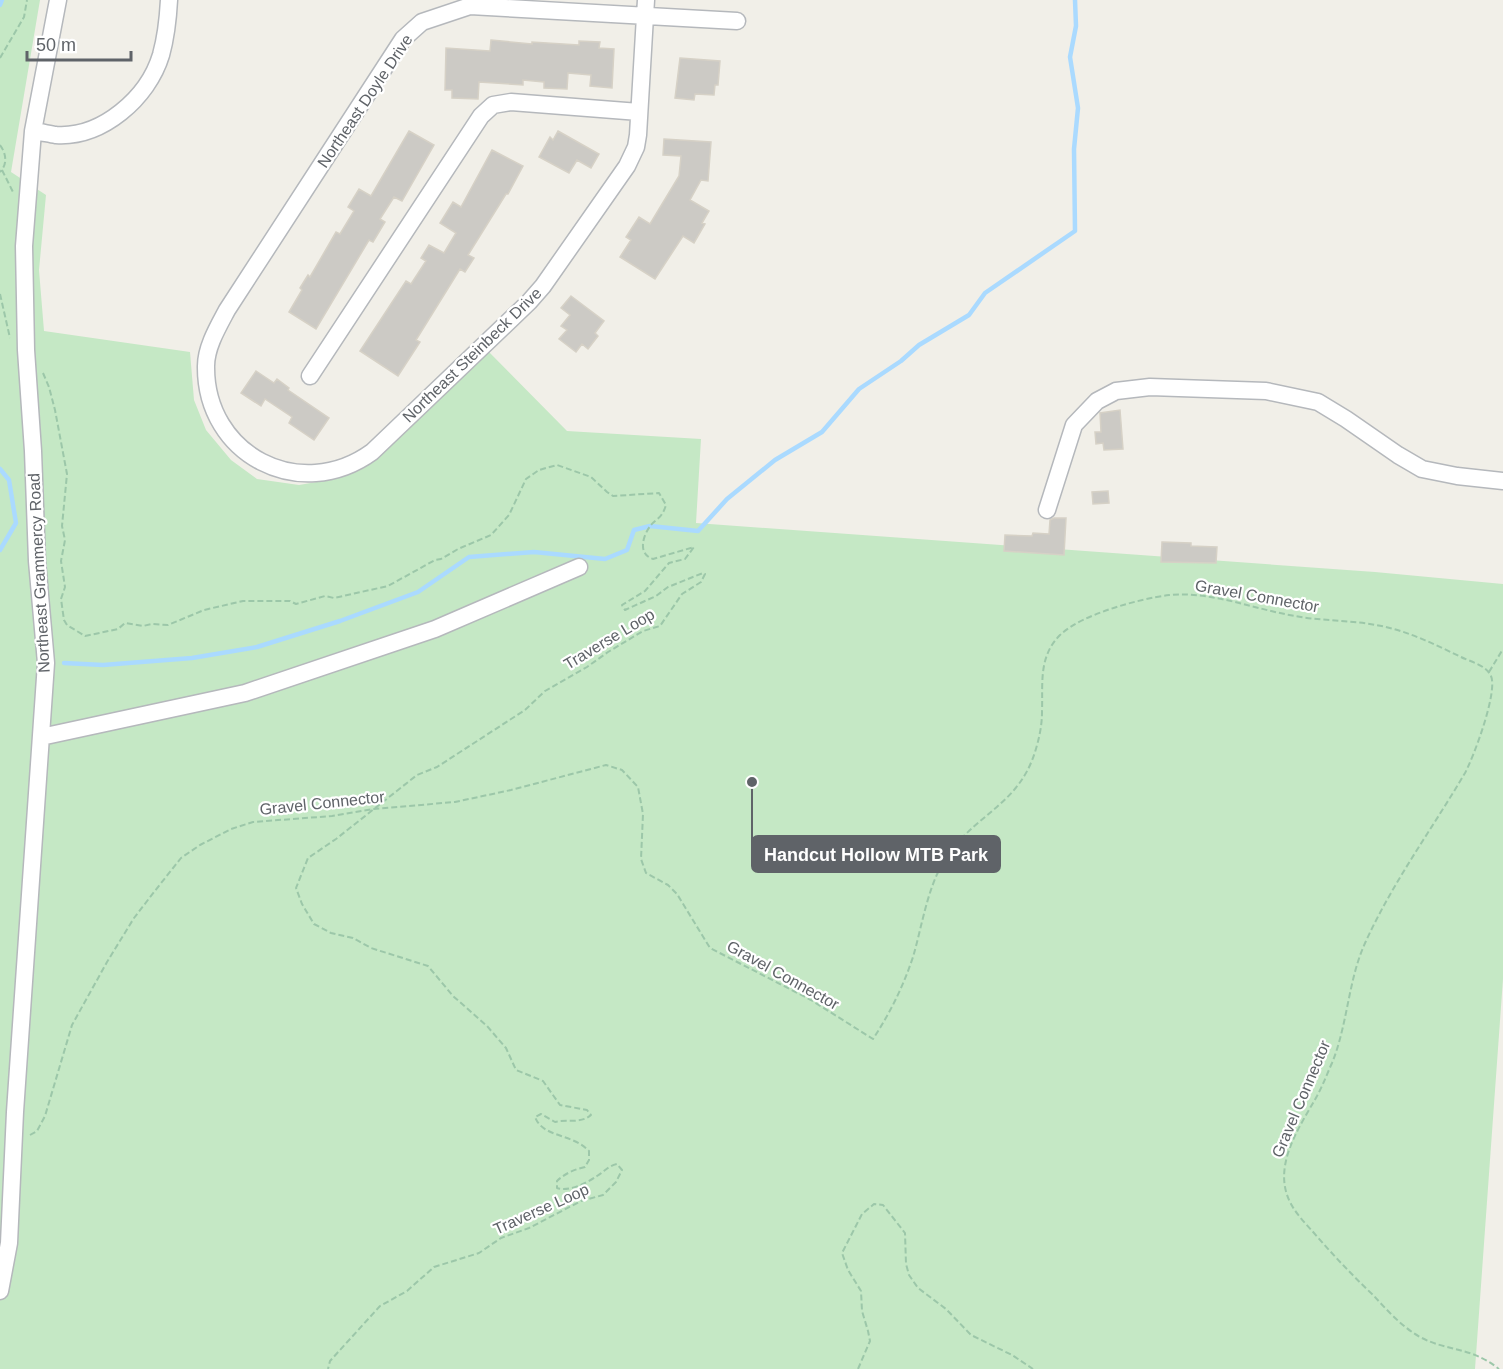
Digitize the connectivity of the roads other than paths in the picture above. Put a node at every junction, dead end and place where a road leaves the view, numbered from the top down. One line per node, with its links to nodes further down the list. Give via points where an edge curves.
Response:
1 (58, 0): 6 (street, Northeast Grammercy Road)
2 (169, 0): 6 (street, via 160,57 142,92 108,122 92,129 57,135)
3 (645, 8): 4 (street, Northeast Doyle Drive); 5 (street, Northeast Steinbeck Drive); 8 (street, Northeast Doyle Drive, via 470,6 422,22 403,39 227,310 212,340 206,364 207,389 219,425)
4 (737, 21)
5 (639, 112): 7 (street, via 512,102 493,105 481,116); 8 (street, Northeast Steinbeck Drive, via 636,147 627,166 543,286 372,452 357,463 318,474 284,472)
6 (33, 131): 12 (street, Northeast Grammercy Road, via 24,246 37,561 46,663)
7 (310, 376)
8 (250, 456)
9 (1503, 481): 10 (street, via 1422,469 1318,402 1266,391 1150,387 1116,391 1097,400 1074,425)
10 (1047, 510)
11 (579, 567): 12 (street, via 435,629 245,693)
12 (41, 737): 13 (street, Northeast Grammercy Road, via 9,1243)
13 (0, 1291)

